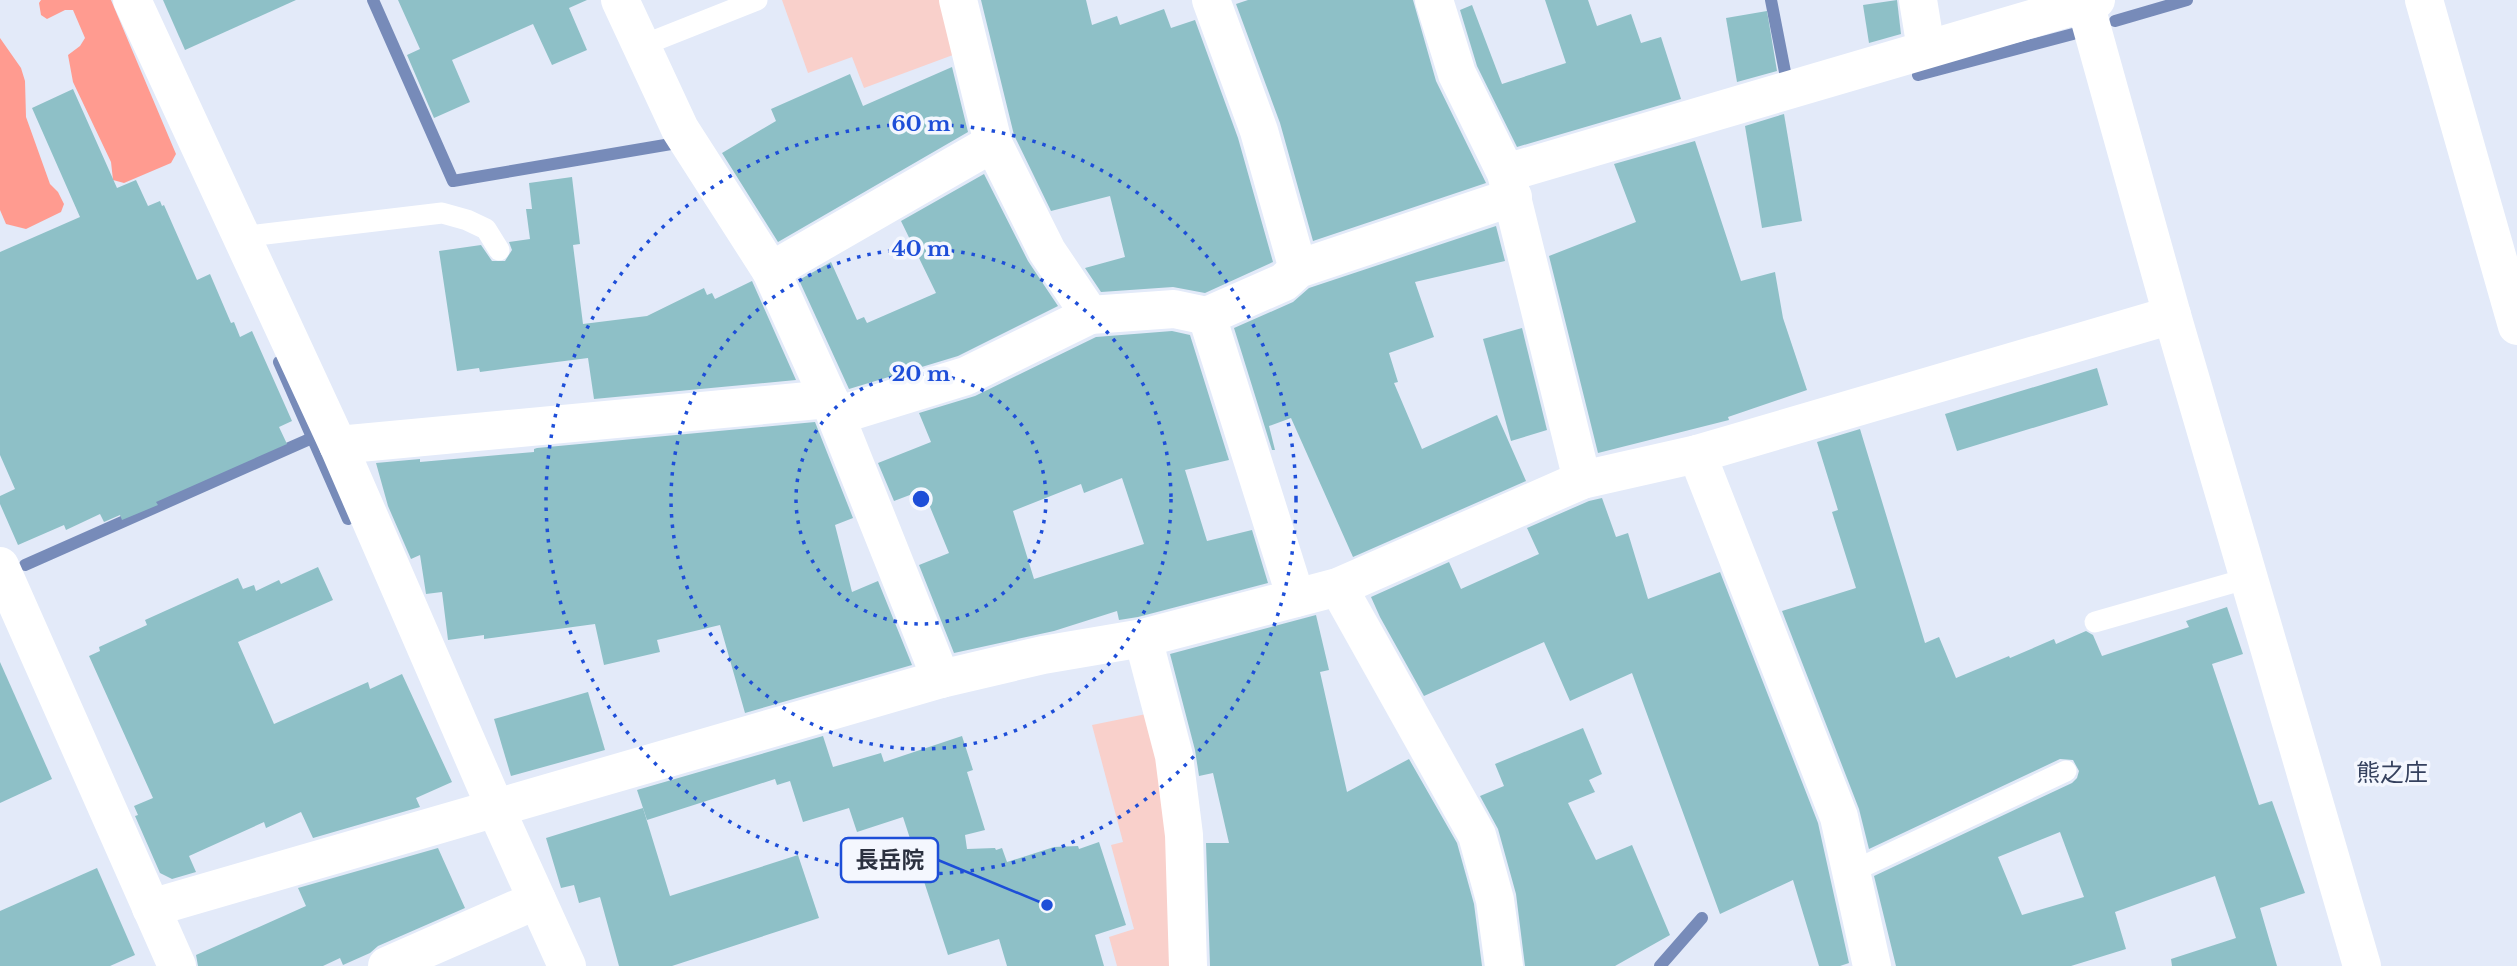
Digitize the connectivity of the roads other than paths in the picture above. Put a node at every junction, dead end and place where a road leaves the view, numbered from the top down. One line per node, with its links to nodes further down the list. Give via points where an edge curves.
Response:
1 (132, 0): 14 (street)
2 (620, 0): 10 (street)
3 (757, 0): 10 (lane)
4 (958, 0): 12 (street)
5 (1211, 0): 16 (street, via 1259,131)
6 (1434, 0): 13 (street, via 1457,74)
7 (1918, 0): 11 (street)
8 (2424, 0): 21 (street)
9 (2091, 2): 11 (street); 19 (street)
10 (641, 46): 17 (street, via 680,129)
11 (1926, 49): 13 (street)
12 (993, 143): 17 (street); 18 (street, via 1047,251)
13 (1510, 185): 16 (street); 25 (street)
14 (242, 237): 15 (lane, via 442,214 486,229); 23 (street)
15 (499, 250)
16 (1298, 270): 20 (street, via 1284,282)
17 (771, 271): 22 (street)
18 (1090, 315): 20 (street, via 1174,309); 22 (street, via 966,376)
19 (2172, 315): 24 (street); 27 (street)
20 (1207, 316): 29 (street)
21 (2517, 326)
22 (833, 408): 23 (street); 32 (street)
23 (338, 445): 34 (street)
24 (1697, 454): 25 (street); 35 (street, via 1839,817)
25 (1582, 480): 28 (street)
26 (0, 566): 37 (street)
27 (2249, 578): 30 (lane); 44 (street)
28 (1338, 587): 29 (street); 42 (street, via 1477,835 1495,900)
29 (1296, 598): 31 (street)
30 (2095, 622)
31 (1143, 638): 32 (street); 41 (street, via 1174,756 1184,835)
32 (941, 679): 34 (street)
33 (2066, 771): 35 (lane)
34 (495, 807): 36 (street); 37 (street)
35 (1851, 872): 43 (street)
36 (537, 900): 39 (street); 40 (street)
37 (151, 908): 38 (street)
38 (177, 966)
39 (387, 966)
40 (566, 966)
41 (1188, 966)
42 (1504, 966)
43 (1872, 966)
44 (2362, 966)

